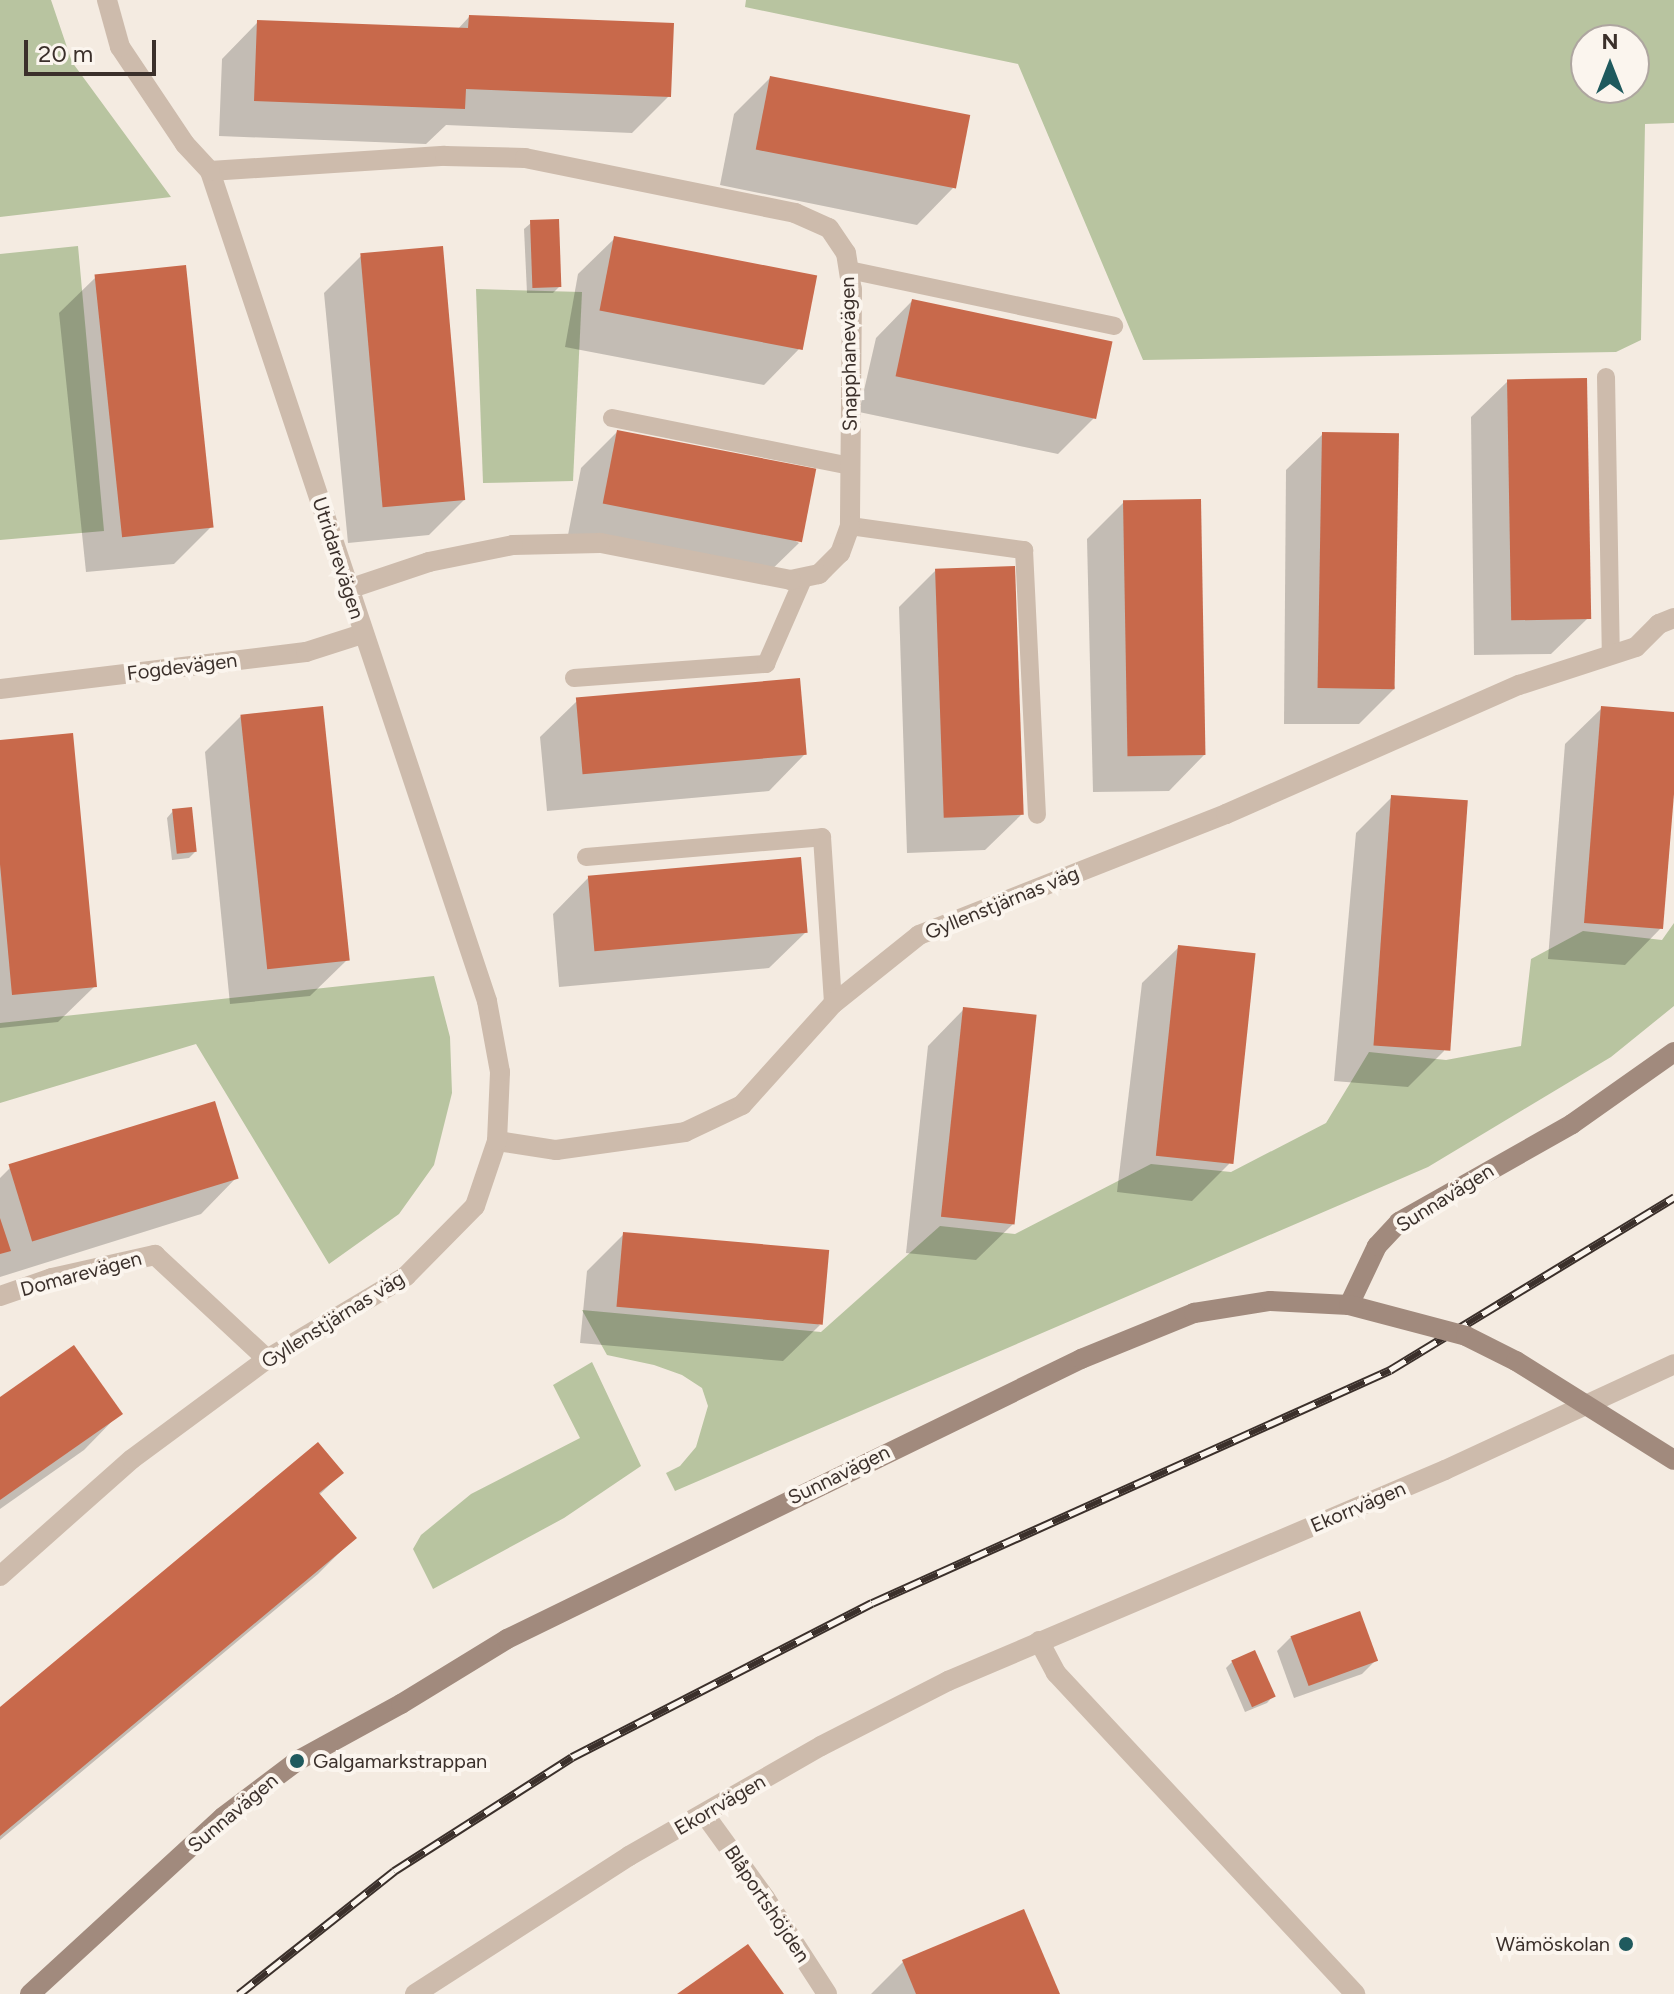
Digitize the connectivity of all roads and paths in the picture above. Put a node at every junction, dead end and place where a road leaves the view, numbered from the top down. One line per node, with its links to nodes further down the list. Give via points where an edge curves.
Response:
1 (107, 0): 2 (street, Utridarevägen, via 120,47 185,144)
2 (210, 171): 3 (street, Snapphanevägen, via 445,156 525,158 795,213 829,228 846,253); 10 (street, Utridarevägen)
3 (849, 270): 4 (lane); 7 (street, Snapphanevägen)
4 (1114, 326)
5 (1606, 377): 13 (lane)
6 (612, 418): 7 (lane)
7 (850, 466): 8 (street, Snapphanevägen)
8 (850, 526): 9 (street, Snapphanevägen, via 840,553 819,574); 16 (lane, via 1024,550)
9 (804, 577): 10 (street, via 791,580 600,543 571,543 513,545 429,562); 14 (lane, via 766,664)
10 (349, 589): 12 (street, Utridarevägen)
11 (1674, 618): 13 (street, Gyllenstjärnas väg, via 1659,624 1636,647)
12 (362, 634): 15 (street, Fogdevägen, via 306,652); 20 (street, Utridarevägen, via 487,1001 500,1072)
13 (1611, 655): 18 (street, Gyllenstjärnas väg, via 1519,685 1226,814 919,935)
14 (574, 678)
15 (0, 689)
16 (1037, 815)
17 (586, 857): 18 (lane, via 822,837)
18 (833, 1004): 20 (street, Gyllenstjärnas väg, via 742,1105 685,1132 556,1150)
19 (1674, 1052): 22 (main road, Sunnavägen, via 1572,1124 1399,1222 1377,1246)
20 (497, 1141): 23 (street, Gyllenstjärnas väg, via 475,1206 406,1276)
21 (0, 1296): 23 (street, Domarevägen, via 52,1278 155,1255)
22 (1349, 1305): 25 (main road, bridge, via 1466,1336 1516,1361); 29 (main road, Sunnavägen, via 1270,1301 1194,1313 1081,1359 507,1639 297,1761 223,1817)
23 (267, 1359): 26 (street, Gyllenstjärnas väg, via 132,1459)
24 (1674, 1364): 27 (street, Ekorrvägen, via 1445,1470)
25 (1674, 1460)
26 (0, 1576)
27 (1039, 1641): 28 (street, Ekorrvägen, via 821,1746); 32 (street, via 1056,1673)
28 (705, 1815): 30 (street, Ekorrvägen, via 629,1856); 31 (street, Blåportshöjden)
29 (30, 1994)
30 (415, 1994)
31 (827, 1994)
32 (1355, 1994)

